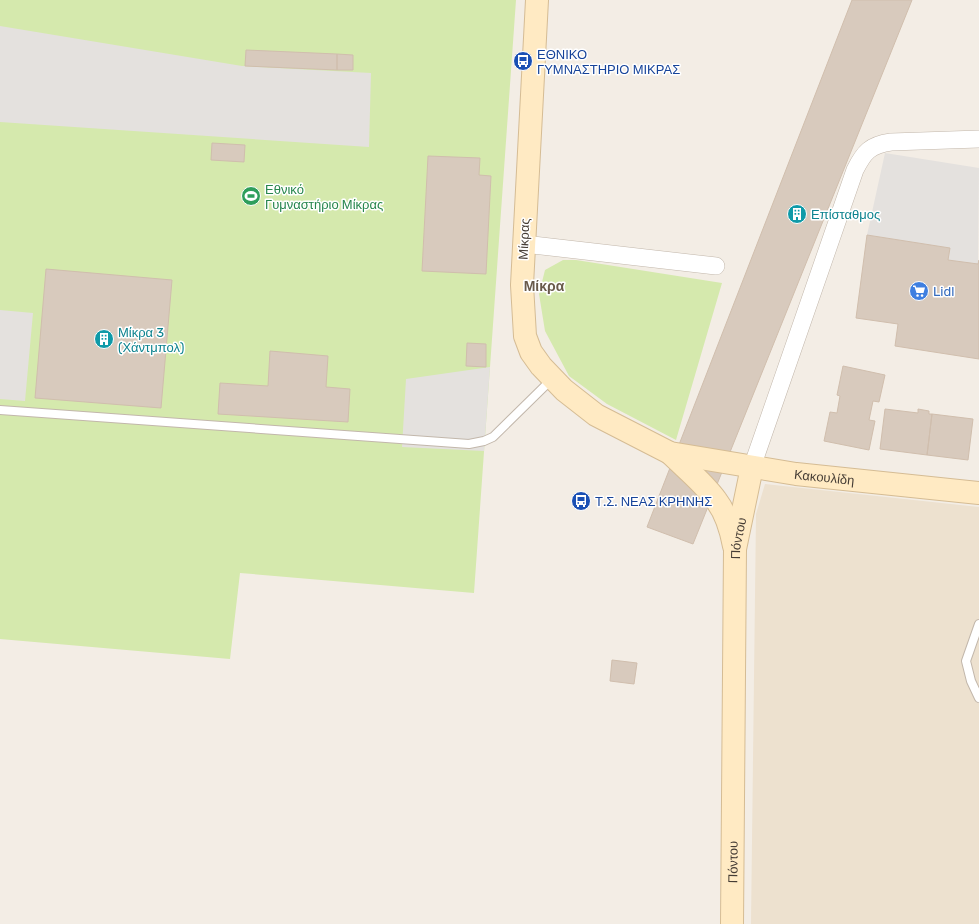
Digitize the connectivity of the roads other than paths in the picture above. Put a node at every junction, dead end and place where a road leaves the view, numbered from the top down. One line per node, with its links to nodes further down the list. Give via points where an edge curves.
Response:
1 (537, 0): 3 (main road, Μίκρας)
2 (979, 139): 8 (street, Πόντου, via 887,143 866,152 855,170)
3 (524, 244): 4 (street); 5 (main road, Μίκρας, via 522,285 525,336 531,352)
4 (716, 266)
5 (552, 378): 6 (lane, via 493,436 470,444); 7 (main road, Μίκρας, via 596,415)
6 (0, 410)
7 (670, 453): 8 (main road, Κακουλίδη); 10 (main road, via 716,500 730,529)
8 (752, 467): 9 (main road, Κακουλίδη); 10 (main road, Πόντου)
9 (979, 493)
10 (735, 549): 13 (main road, Πόντου)
11 (979, 624): 12 (lane, via 966,661)
12 (979, 698)
13 (732, 924)

